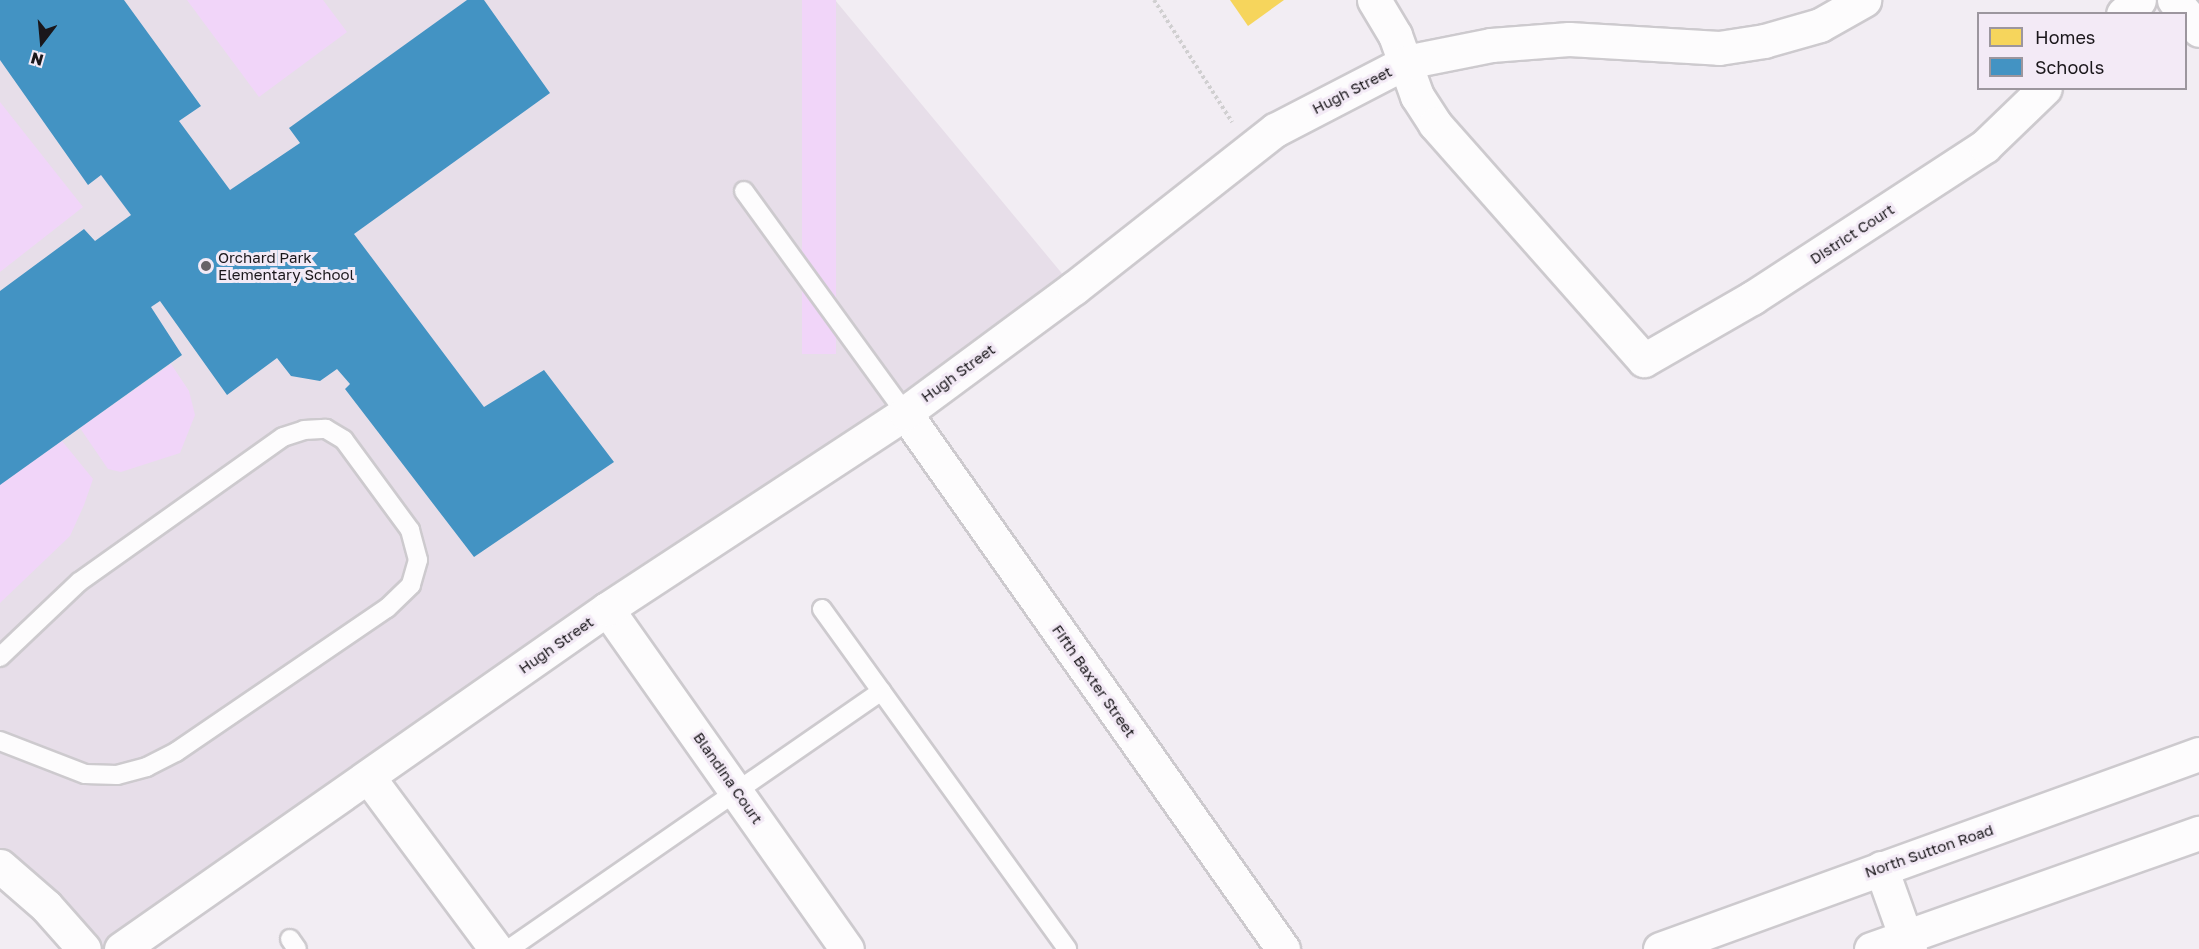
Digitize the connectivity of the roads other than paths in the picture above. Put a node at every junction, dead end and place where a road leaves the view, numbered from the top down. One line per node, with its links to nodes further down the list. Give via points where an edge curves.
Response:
1 (1374, 0): 9 (street)
2 (1864, 0): 9 (street, Hugh Street, via 1820,25 1764,41 1719,48 1569,39 1491,45)
3 (2139, 0): 5 (street)
4 (2174, 0): 6 (street)
5 (2125, 12)
6 (2184, 12)
7 (2187, 16): 8 (street)
8 (2199, 30)
9 (1406, 62): 10 (street, District Court, via 1417,96 1435,124 1644,360 1752,298 1985,146); 12 (street, Hugh Street, via 1275,130 1074,288)
10 (2044, 90)
11 (744, 191): 12 (lane)
12 (905, 412): 13 (street, Hugh Street); 31 (street, Fifth Baxter Street)
13 (607, 609): 19 (street, Hugh Street); 20 (street, Blandina Court)
14 (822, 609): 16 (lane)
15 (0, 657): 17 (lane, via 79,582 283,437 304,430 326,429 344,440 410,530 418,560 411,585 387,608 176,752 147,767 117,775 85,774)
16 (881, 691): 20 (lane); 30 (lane)
17 (0, 741)
18 (2199, 754): 23 (street, North Sutton Road)
19 (369, 778): 27 (street, Hugh Street); 28 (street)
20 (737, 789): 25 (street, Blandina Court); 29 (lane)
21 (2199, 833): 24 (street)
22 (0, 866): 26 (street, via 46,906)
23 (1881, 868): 24 (street); 32 (street, North Sutton Road)
24 (1908, 944): 33 (street)
25 (842, 948)
26 (84, 949)
27 (121, 949)
28 (496, 949)
29 (508, 949)
30 (1067, 949)
31 (1282, 949)
32 (1660, 949)
33 (1871, 949)

